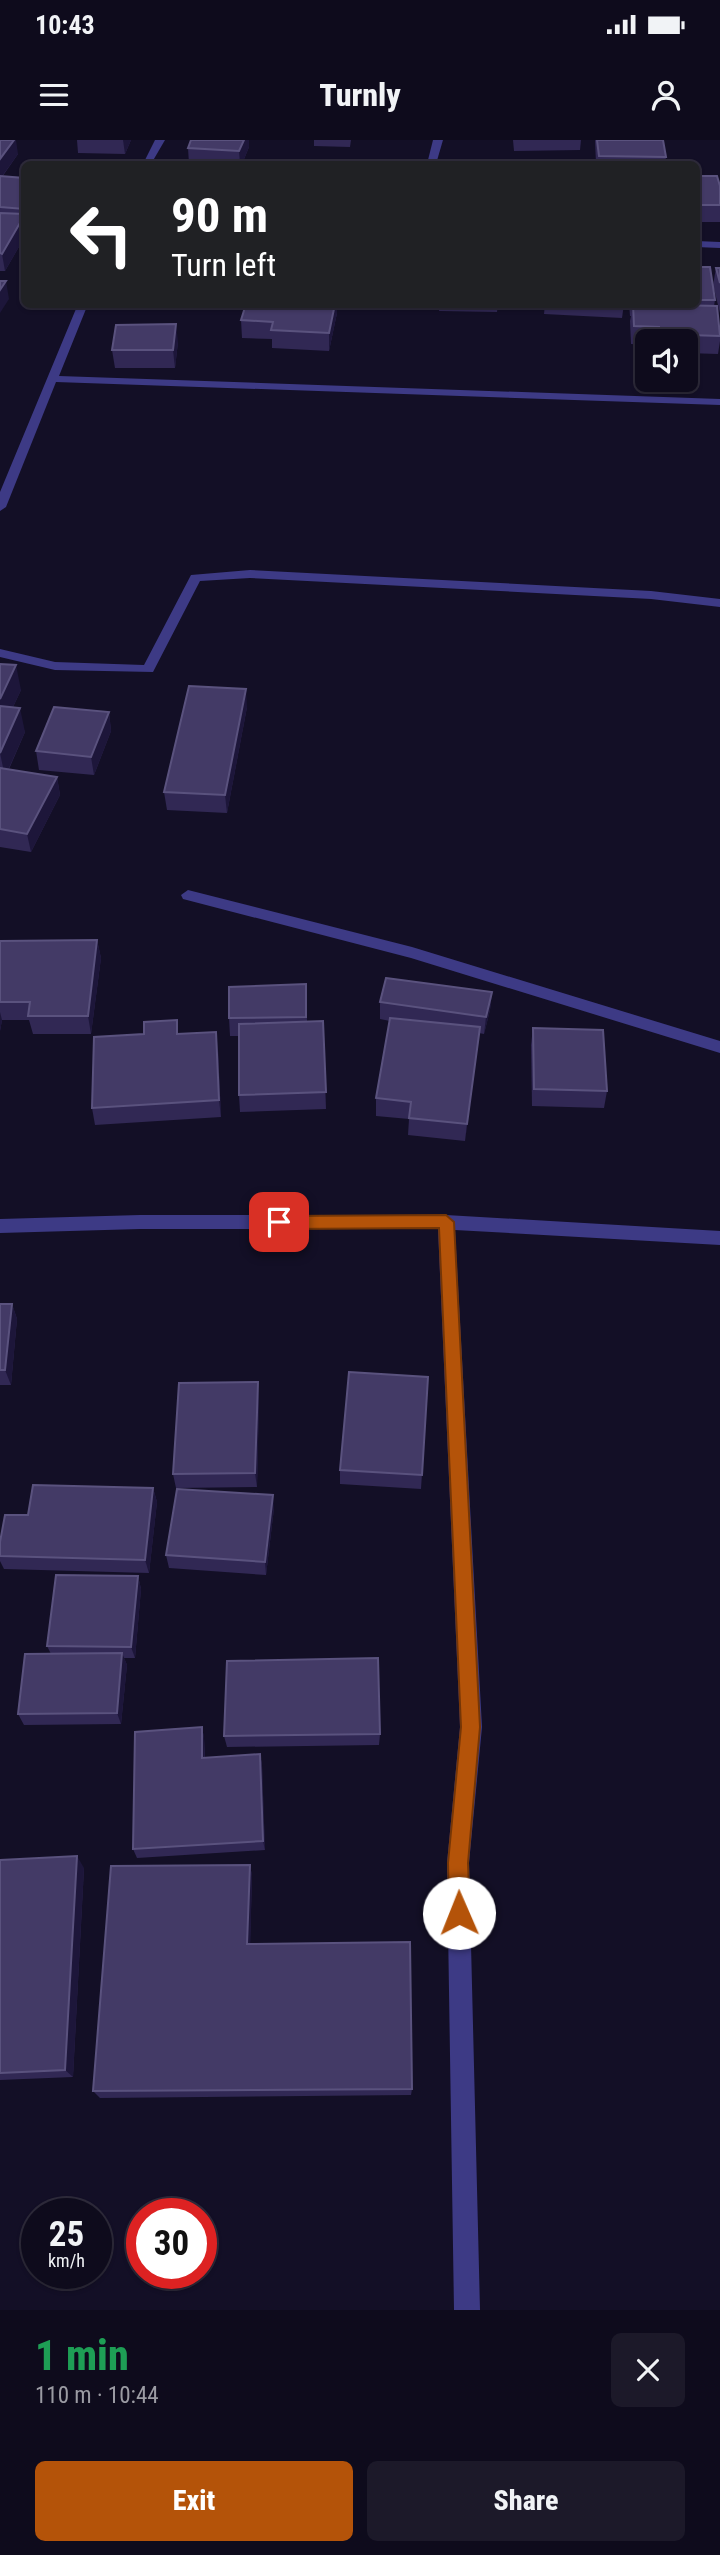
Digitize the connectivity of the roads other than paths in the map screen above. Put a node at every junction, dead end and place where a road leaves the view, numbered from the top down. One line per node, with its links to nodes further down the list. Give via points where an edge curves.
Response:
1 (160, 140): 3 (street)
2 (438, 140): 4 (street)
3 (149, 161)
4 (432, 161)
5 (700, 244): 6 (street)
6 (720, 244)
7 (81, 308): 8 (street)
8 (54, 379): 9 (street); 10 (street)
9 (720, 402)
10 (0, 507)
11 (720, 603): 12 (street, via 651,595 250,574 195,578 148,670 55,666)
12 (0, 653)
13 (188, 895): 14 (street, via 412,953)
14 (720, 1047)
15 (446, 1222): 16 (street); 17 (street); 18 (street, via 471,1727 458,1863)
16 (0, 1226)
17 (720, 1238)
18 (467, 2310)

